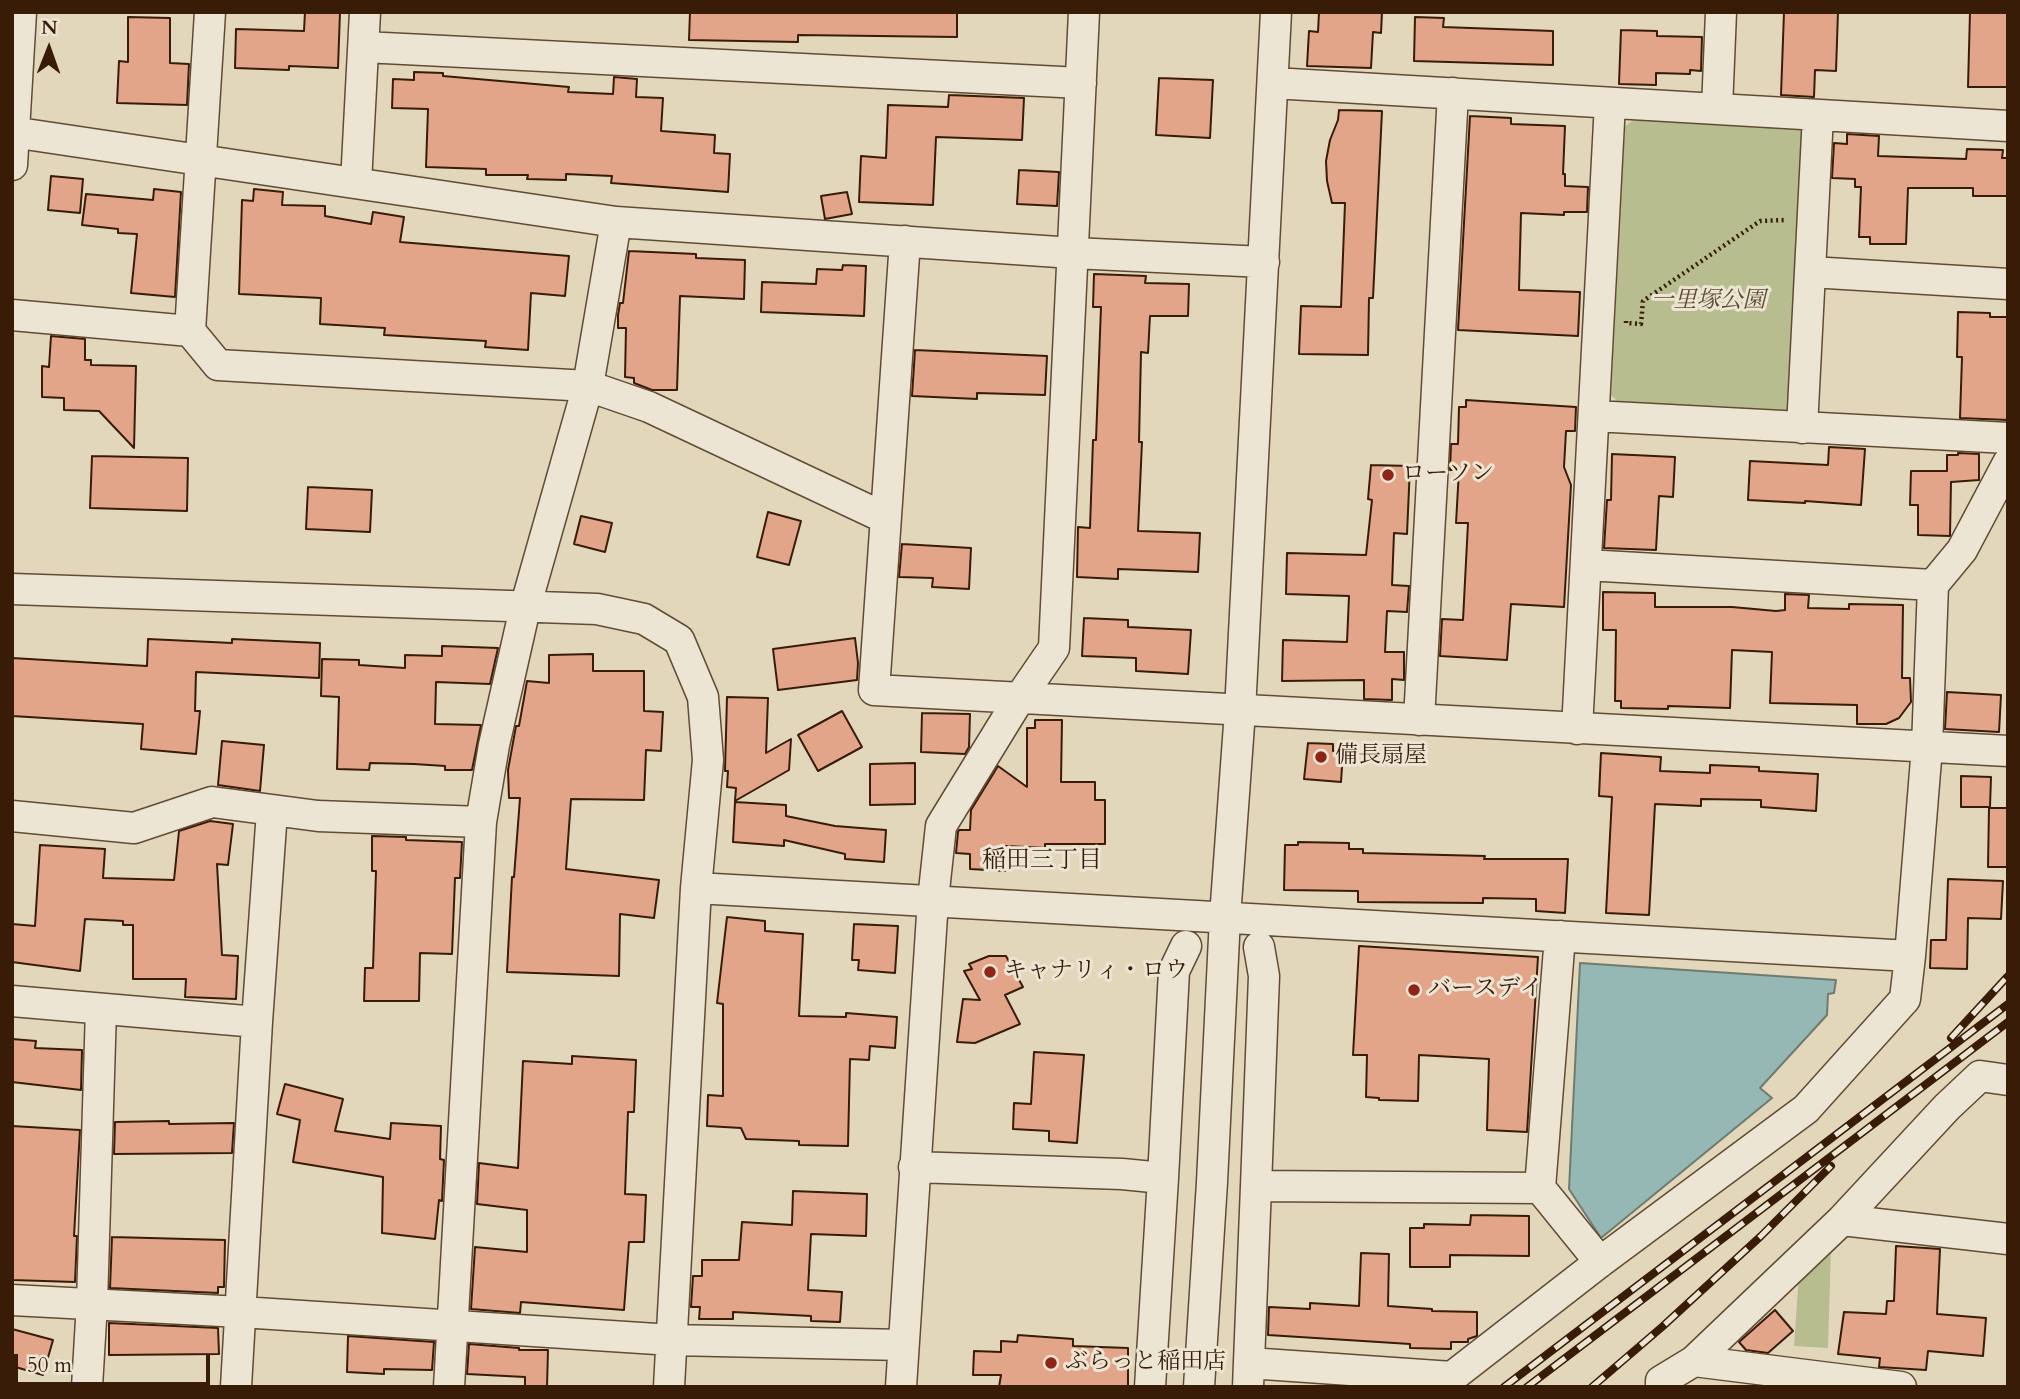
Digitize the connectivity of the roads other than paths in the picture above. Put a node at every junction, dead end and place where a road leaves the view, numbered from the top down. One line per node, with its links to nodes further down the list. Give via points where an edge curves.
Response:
1 (21, 12): 15 (street)
2 (210, 12): 16 (street)
3 (365, 12): 7 (street)
4 (1084, 12): 8 (street)
5 (1276, 12): 9 (street)
6 (1721, 12): 12 (street)
7 (364, 47): 8 (street); 18 (street)
8 (1081, 83): 21 (street)
9 (1273, 83): 10 (street); 22 (street)
10 (1453, 93): 11 (street); 39 (street)
11 (1610, 103): 12 (street); 28 (street)
12 (1717, 109): 13 (street)
13 (1818, 115): 14 (street); 23 (street)
14 (2008, 126)
15 (13, 132): 16 (street); 17 (street)
16 (200, 159): 18 (street); 26 (street)
17 (12, 165)
18 (356, 183): 19 (street)
19 (616, 222): 20 (street); 27 (street)
20 (905, 241): 21 (street); 32 (street)
21 (1073, 253): 22 (street); 37 (street, via 1054,648)
22 (1264, 262): 38 (street)
23 (1811, 272): 24 (street); 29 (street)
24 (2008, 284)
25 (12, 315): 26 (street)
26 (190, 331): 27 (street, via 218,365)
27 (587, 386): 32 (street, via 649,407); 36 (street)
28 (1594, 416): 29 (street); 33 (street)
29 (1802, 428): 30 (street)
30 (2008, 439)
31 (2008, 463): 34 (street, via 1962,550)
32 (885, 518): 37 (street, via 874,690)
33 (1586, 565): 34 (street); 40 (street)
34 (1933, 584): 41 (street)
35 (12, 589): 36 (street)
36 (524, 608): 45 (street); 46 (street, via 597,609 644,619 679,639 703,697 708,760)
37 (1019, 699): 38 (street); 47 (street, via 941,826)
38 (1240, 710): 39 (street); 48 (street)
39 (1419, 720): 40 (street)
40 (1577, 729): 41 (street)
41 (1927, 747): 42 (street); 52 (street)
42 (2008, 751)
43 (272, 811): 44 (street, via 212,802 134,828); 45 (street); 55 (street)
44 (12, 816)
45 (481, 822): 67 (street)
46 (696, 888): 47 (street); 68 (street)
47 (933, 900): 48 (street); 57 (street)
48 (1226, 917): 49 (street); 79 (street)
49 (1560, 936): 52 (street); 60 (street)
50 (1186, 946): 58 (street, via 1174,971)
51 (1259, 947): 59 (street, via 1264,976)
52 (1910, 956): 63 (street, via 1905,999 1806,1109)
53 (12, 1001): 54 (street)
54 (101, 1009): 55 (street); 65 (street)
55 (257, 1022): 66 (street)
56 (2008, 1080): 61 (street, via 1980,1076)
57 (915, 1167): 58 (street); 69 (street)
58 (1163, 1178): 78 (street)
59 (1256, 1186): 60 (street); 71 (street)
60 (1540, 1188): 63 (street)
61 (1842, 1220): 62 (street); 70 (street)
62 (2008, 1239)
63 (1600, 1262): 72 (street)
64 (12, 1300): 65 (street)
65 (92, 1303): 66 (street); 73 (street)
66 (241, 1312): 67 (street); 74 (street)
67 (453, 1326): 68 (street); 75 (street)
68 (672, 1340): 69 (street); 76 (street)
69 (903, 1345): 77 (street)
70 (1694, 1361): 80 (street, via 1661,1381); 81 (street)
71 (1249, 1375): 72 (street)
72 (1446, 1382)
73 (87, 1387)
74 (236, 1387)
75 (449, 1387)
76 (669, 1387)
77 (901, 1387)
78 (1150, 1387)
79 (1199, 1387)
80 (1661, 1387)
81 (1901, 1387)

